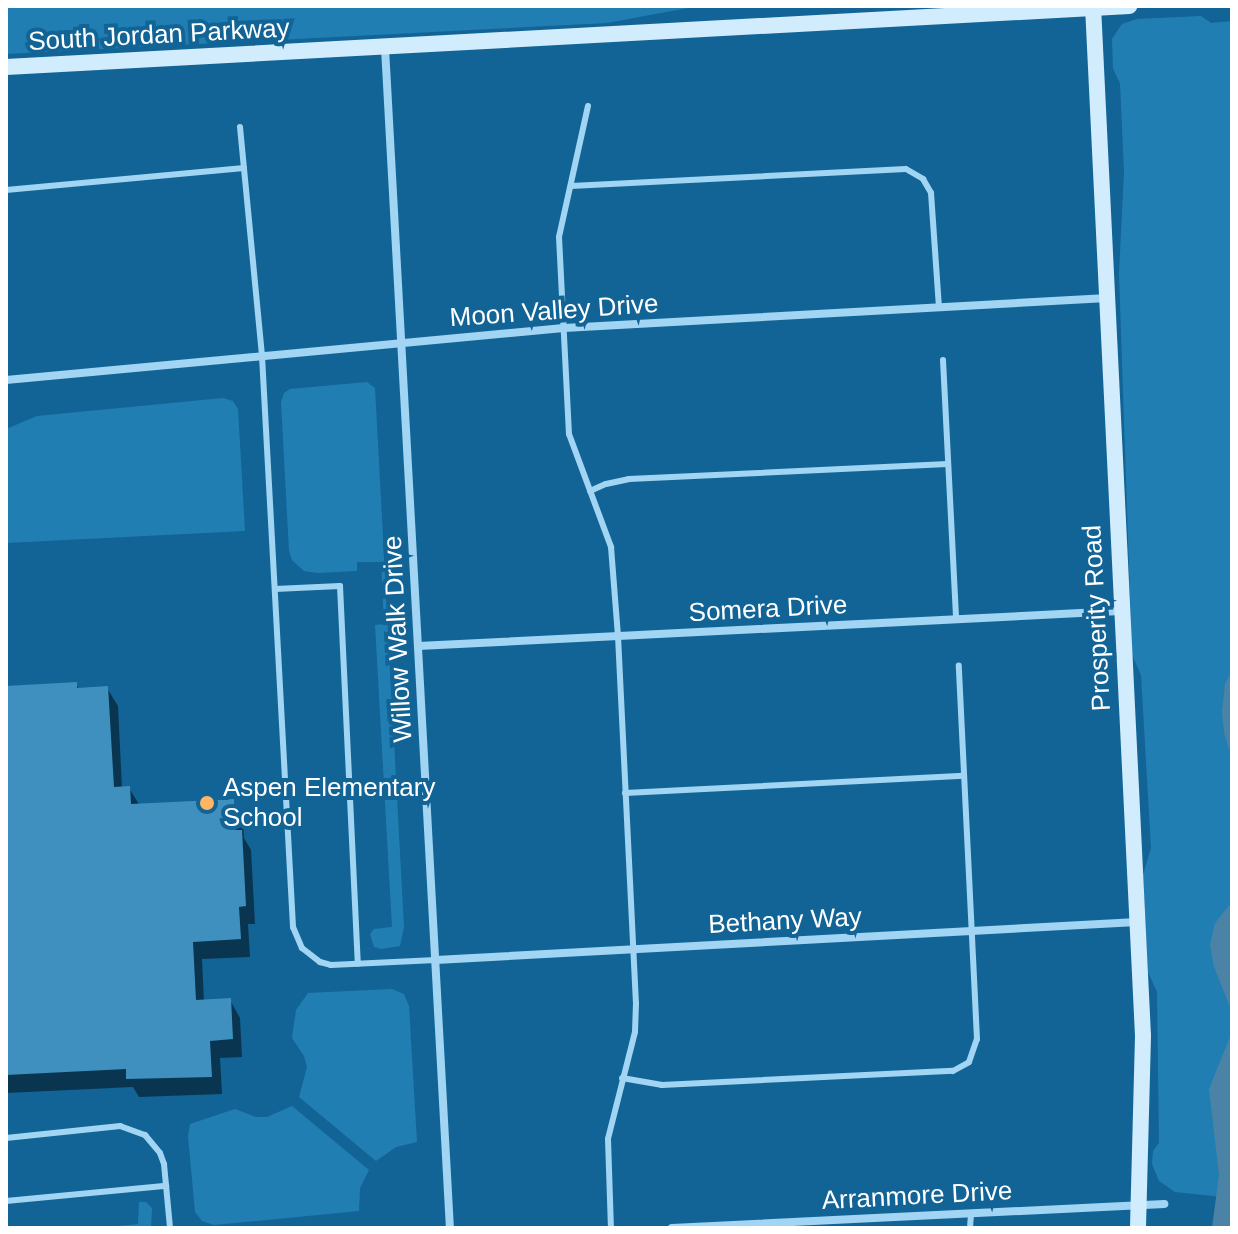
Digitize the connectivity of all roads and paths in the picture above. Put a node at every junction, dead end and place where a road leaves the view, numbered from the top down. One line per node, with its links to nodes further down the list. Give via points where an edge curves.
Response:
1 (1129, 6): 2 (street, South Jordan Parkway)
2 (1093, 7): 3 (street, South Jordan Parkway); 10 (street, Prosperity Road)
3 (385, 48): 4 (street, South Jordan Parkway); 13 (street, Willow Walk Drive)
4 (6, 67)
5 (588, 106): 8 (lane)
6 (240, 127): 7 (lane)
7 (244, 168): 9 (lane); 14 (lane)
8 (571, 186): 11 (lane, via 906,169 923,179 931,193); 12 (lane, via 560,225)
9 (6, 190)
10 (1107, 298): 11 (street, Moon Valley Drive); 20 (street, Prosperity Road)
11 (939, 306): 12 (street, Moon Valley Drive)
12 (564, 328): 13 (street, Moon Valley Drive); 18 (lane, via 571,444)
13 (402, 343): 14 (street, Moon Valley Drive); 23 (street, Willow Walk Drive)
14 (262, 356): 16 (street, Moon Valley Drive); 19 (lane)
15 (943, 360): 17 (lane)
16 (6, 380)
17 (948, 464): 18 (lane, via 629,479); 21 (lane)
18 (590, 491): 22 (lane, via 611,547)
19 (275, 589): 31 (lane, via 293,927 302,948 320,962); 31 (lane, via 340,586)
20 (1120, 611): 21 (street, Somera Drive); 27 (street, Prosperity Road)
21 (956, 619): 22 (street, Somera Drive)
22 (618, 636): 23 (street, Somera Drive); 26 (lane)
23 (418, 646): 30 (street, Willow Walk Drive)
24 (959, 665): 25 (lane)
25 (964, 776): 26 (lane); 28 (lane)
26 (625, 793): 29 (lane)
27 (1137, 922): 28 (street, Bethany Way); 37 (street, Prosperity Road, via 1143,1085)
28 (972, 931): 29 (street, Bethany Way); 32 (lane, via 977,1048 961,1068 662,1085)
29 (633, 949): 30 (street, Bethany Way); 32 (lane, via 636,1022)
30 (436, 960): 31 (lane); 40 (street, Willow Walk Drive)
31 (358, 964)
32 (622, 1078): 41 (lane, via 608,1139)
33 (6, 1138): 34 (lane, via 133,1129 160,1153)
34 (166, 1186): 35 (lane); 39 (lane)
35 (6, 1201)
36 (1164, 1204): 37 (street, Arranmore Drive)
37 (1139, 1205): 38 (street, Arranmore Drive); 44 (street, Prosperity Road)
38 (971, 1213): 42 (street, Arranmore Drive); 43 (lane)
39 (170, 1228)
40 (450, 1228)
41 (611, 1228)
42 (672, 1228)
43 (970, 1228)
44 (1138, 1228)

